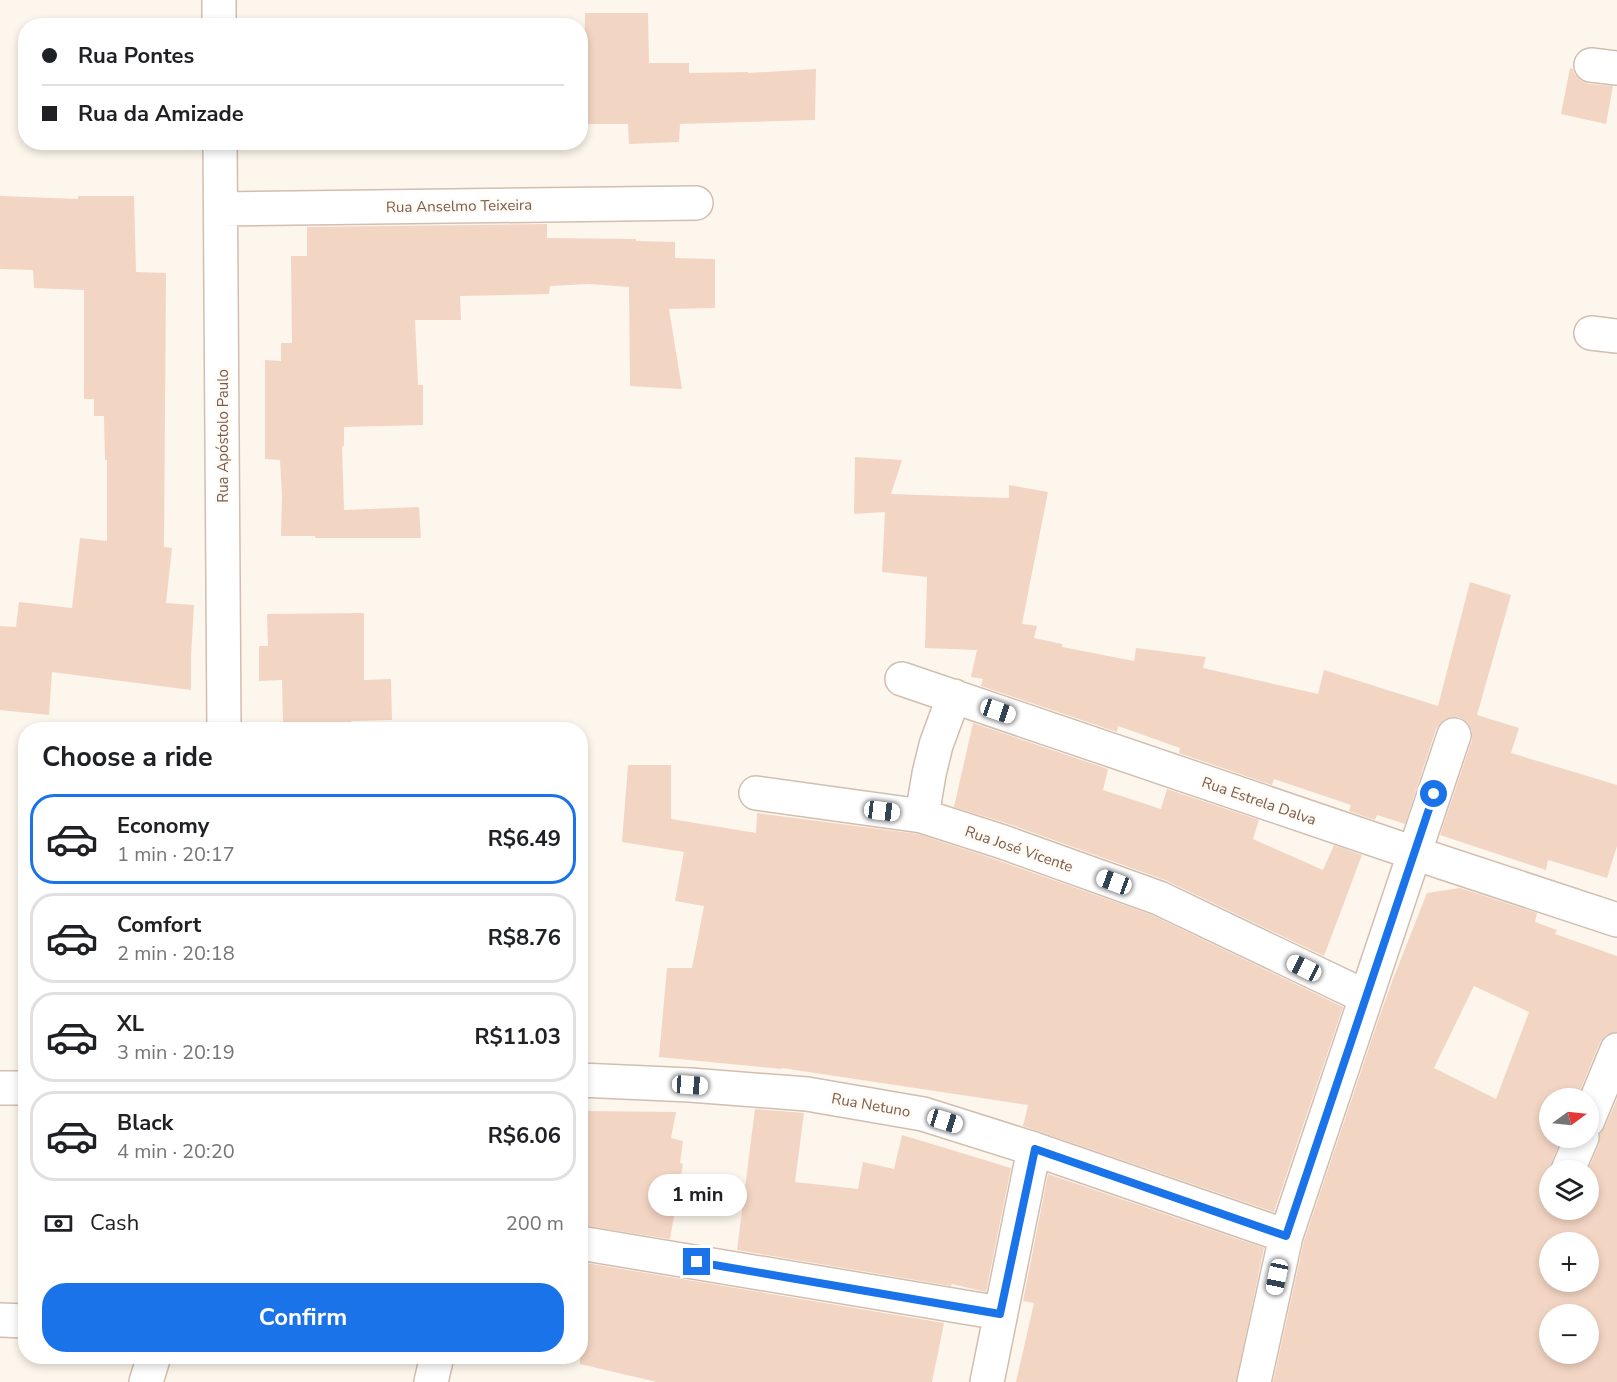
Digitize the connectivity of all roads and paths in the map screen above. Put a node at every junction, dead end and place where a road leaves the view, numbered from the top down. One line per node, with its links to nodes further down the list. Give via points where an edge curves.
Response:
1 (219, 0): 2 (street)
2 (219, 18)
3 (220, 150): 5 (street, Rua Apóstolo Paulo)
4 (696, 203): 5 (street, Rua Anselmo Teixeira)
5 (221, 209): 8 (street, Rua Apóstolo Paulo)
6 (902, 679): 7 (street, Rua Estrela Dalva)
7 (954, 696): 11 (street, via 936,745); 12 (street, Rua Estrela Dalva)
8 (224, 722)
9 (1454, 735): 12 (street)
10 (756, 794): 11 (street, Rua José Vicente)
11 (922, 816): 14 (street, Rua José Vicente, via 1159,898)
12 (1414, 854): 13 (street, Rua Estrela Dalva); 14 (street)
13 (1617, 920)
14 (1366, 997): 21 (street)
15 (1617, 1050): 19 (street)
16 (588, 1080): 20 (street, Rua Netuno, via 807,1094 923,1114)
17 (0, 1088): 18 (street)
18 (18, 1088)
19 (1599, 1093)
20 (1035, 1149): 21 (street, Rua Netuno); 23 (street)
21 (1286, 1236): 29 (street)
22 (588, 1244): 23 (street)
23 (1000, 1314): 28 (street)
24 (0, 1320): 25 (street)
25 (18, 1321)
26 (151, 1364): 27 (street)
27 (146, 1382)
28 (987, 1382)
29 (1254, 1382)

